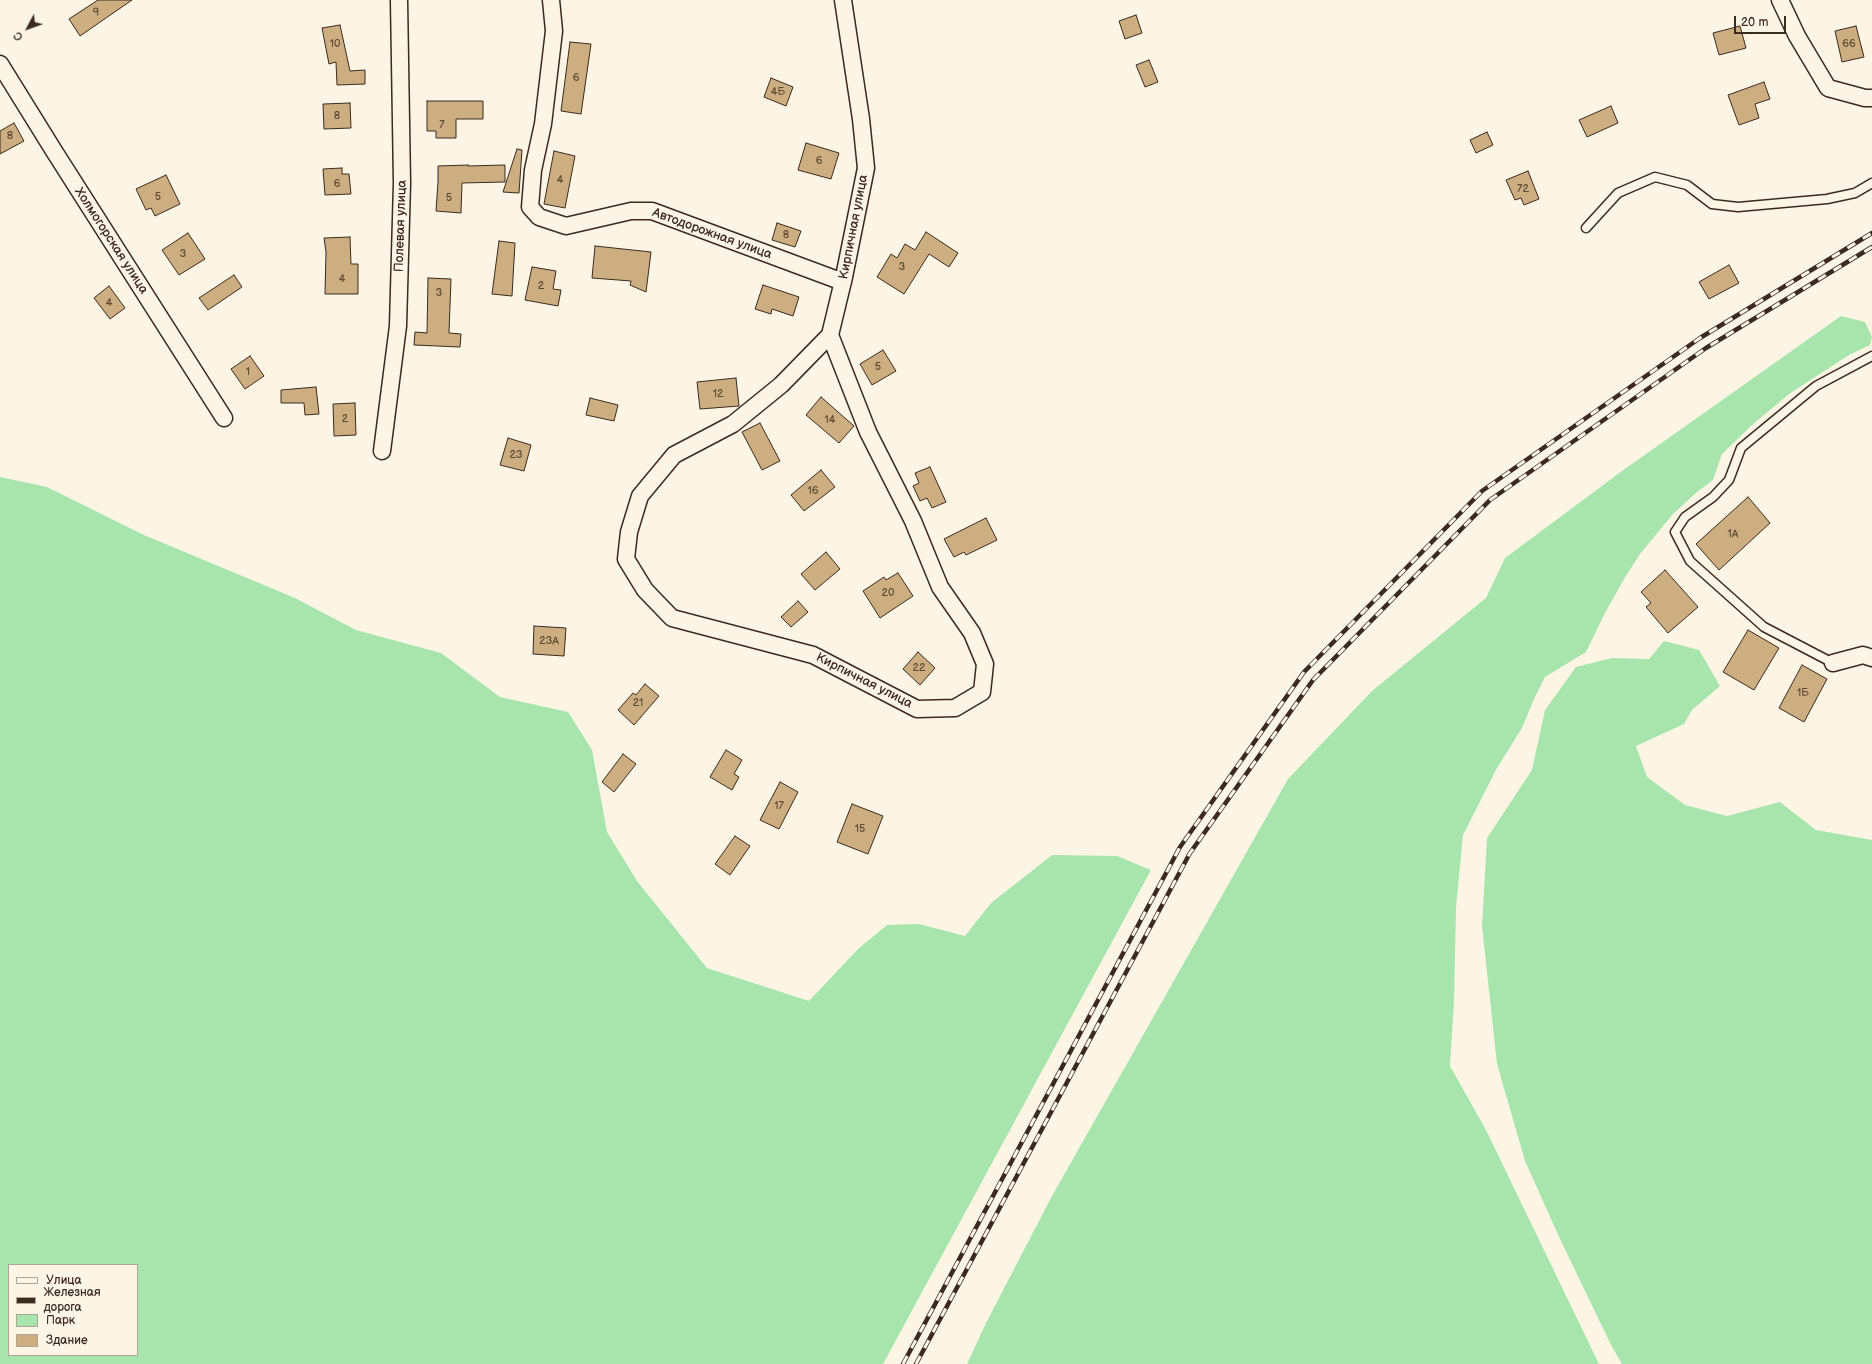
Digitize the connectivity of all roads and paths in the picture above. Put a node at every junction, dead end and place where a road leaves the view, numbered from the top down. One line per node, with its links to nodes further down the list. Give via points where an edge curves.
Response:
1 (398, 0): 13 (street, Полевая улица, via 402,183 398,310)
2 (551, 0): 9 (street, Автодорожная улица, via 554,31 543,124 533,170 530,207 539,217 566,226 631,211 652,211)
3 (843, 0): 9 (street, Кирпичная улица, via 866,168)
4 (1780, 0): 6 (street, via 1797,36 1828,88)
5 (0, 64): 12 (street, Холмогорская улица)
6 (1872, 98)
7 (1872, 183): 8 (lane, via 1855,193 1827,199 1738,207 1712,204 1687,185 1655,178 1618,193)
8 (1586, 228)
9 (843, 282): 10 (street, Кирпичная улица)
10 (830, 335): 10 (street, Кирпичная улица, via 781,385 733,424 674,455 640,496 628,532 626,560 645,590 672,618 814,655 917,709 955,708 982,692 985,664 972,633 940,586 913,521 868,432)
11 (1872, 356): 15 (lane, via 1816,386 1741,448 1729,480 1713,497 1685,517 1675,532 1690,561 1764,627)
12 (224, 418)
13 (382, 451)
14 (1872, 658): 15 (street, via 1863,655)
15 (1833, 663)

